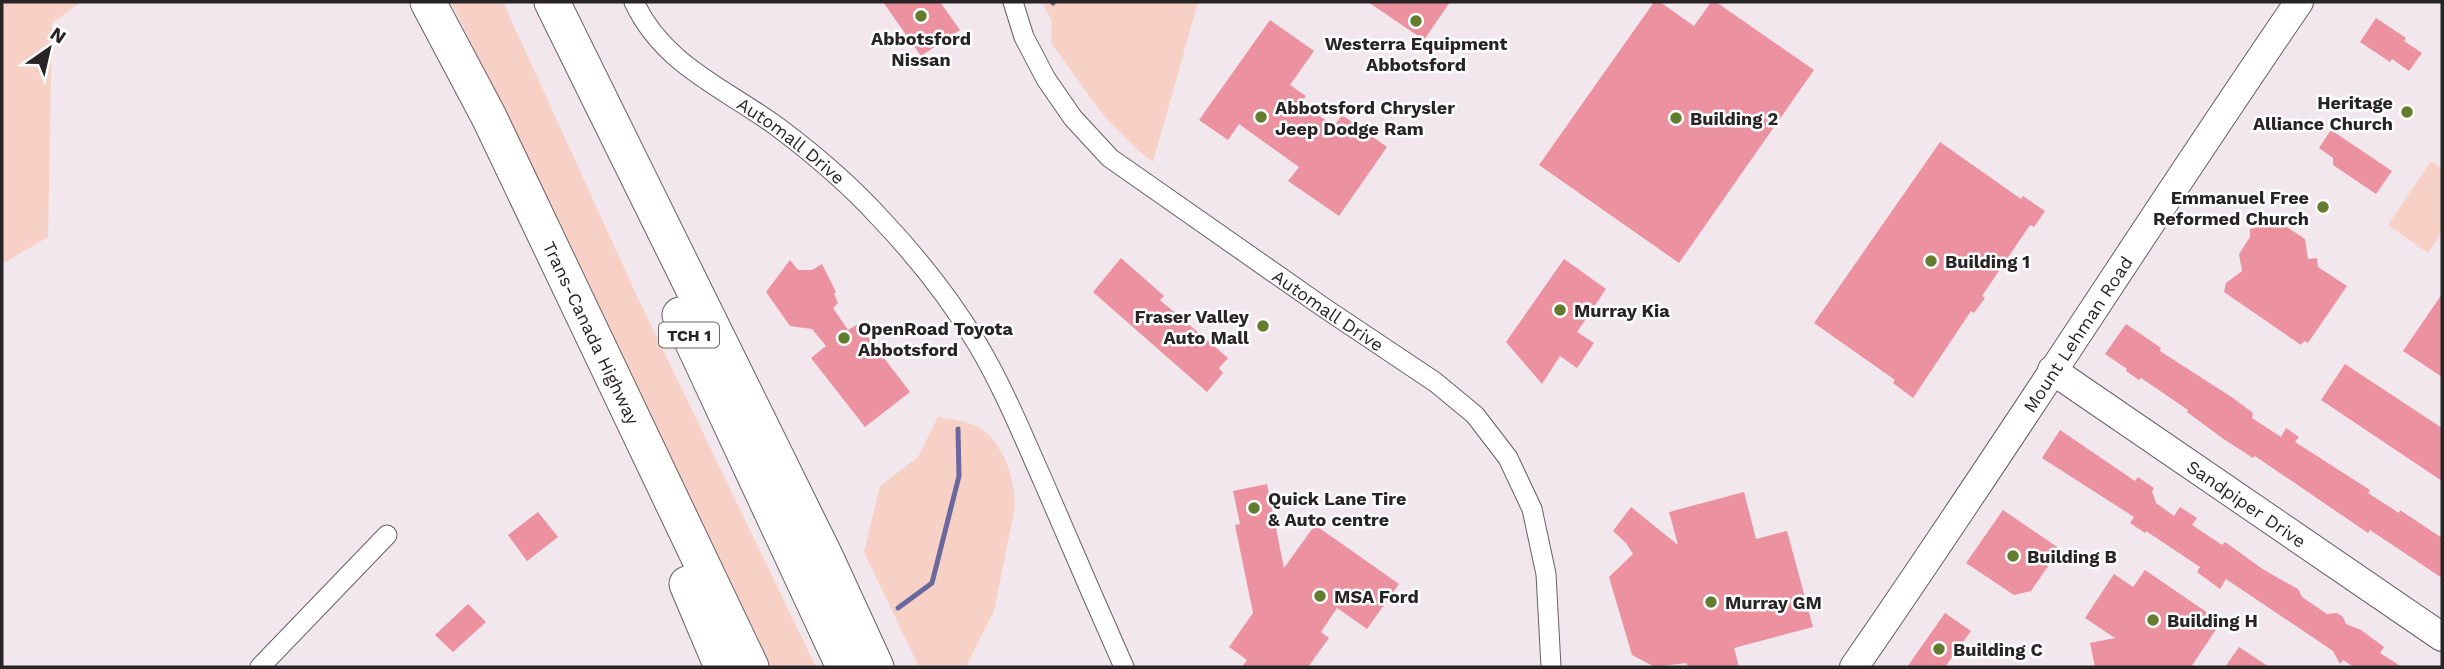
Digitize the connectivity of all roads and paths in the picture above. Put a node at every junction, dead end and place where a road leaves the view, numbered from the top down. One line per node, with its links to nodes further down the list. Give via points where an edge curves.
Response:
1 (428, 2): 7 (highway, Trans-Canada Highway)
2 (535, 2): 14 (highway, TCH 1)
3 (552, 2): 15 (highway)
4 (634, 2): 16 (street, Automall Drive, via 660,43 691,71 780,129 848,187 915,258 947,301 1003,390)
5 (1013, 2): 17 (street, Automall Drive, via 1024,37 1046,79 1073,118 1110,158 1435,382 1475,415 1508,458 1532,509 1546,575)
6 (2299, 2): 8 (main road, Mount Lehman Road)
7 (489, 117): 12 (highway); 13 (highway, Trans-Canada Highway)
8 (2052, 370): 10 (main road, Sandpiper Drive); 18 (main road, Mount Lehman Road)
9 (387, 535): 11 (street)
10 (2442, 636)
11 (260, 667)
12 (722, 667)
13 (751, 667)
14 (844, 667)
15 (876, 667)
16 (1124, 667)
17 (1551, 667)
18 (1854, 667)

